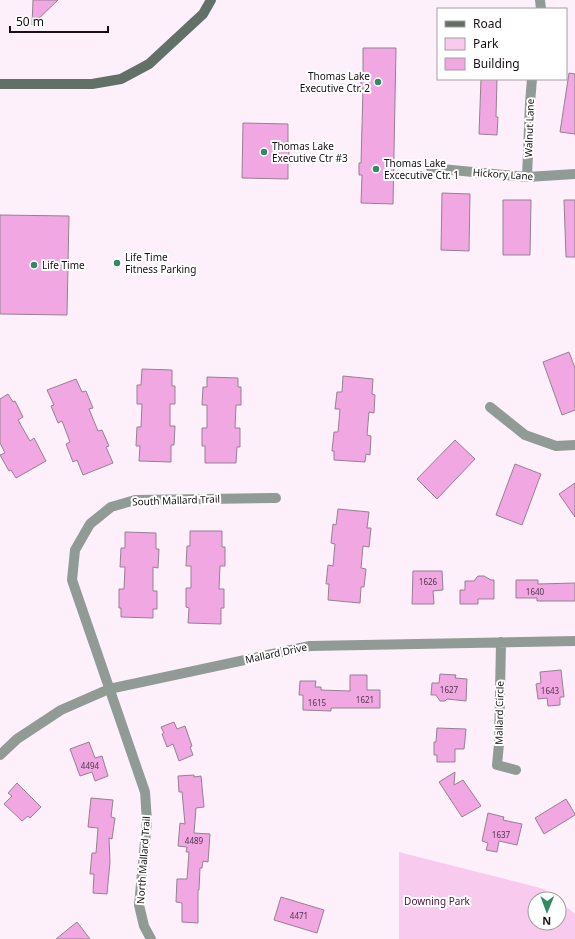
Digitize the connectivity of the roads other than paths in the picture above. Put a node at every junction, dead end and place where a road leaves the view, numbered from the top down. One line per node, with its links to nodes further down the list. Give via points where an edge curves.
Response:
1 (211, 0): 3 (street, via 204,14 149,64 121,79 92,84)
2 (532, 80): 6 (street, Walnut Lane)
3 (0, 84)
4 (431, 168): 6 (street, Hickory Lane)
5 (575, 174): 6 (street, Hickory Lane)
6 (527, 177)
7 (490, 407): 8 (street, via 525,435 556,446)
8 (575, 445)
9 (276, 498): 12 (street, South Mallard Trail, via 135,500 111,507 90,524 75,550 72,580)
10 (575, 641): 11 (street, Mallard Drive)
11 (501, 642): 12 (street, Mallard Drive, via 310,646); 14 (street, Mallard Circle, via 497,765)
12 (109, 689): 13 (street, Mallard Drive, via 61,710 17,739); 15 (street, North Mallard Trail, via 145,792 147,821 139,905 144,926)
13 (0, 755)
14 (516, 770)
15 (151, 939)

